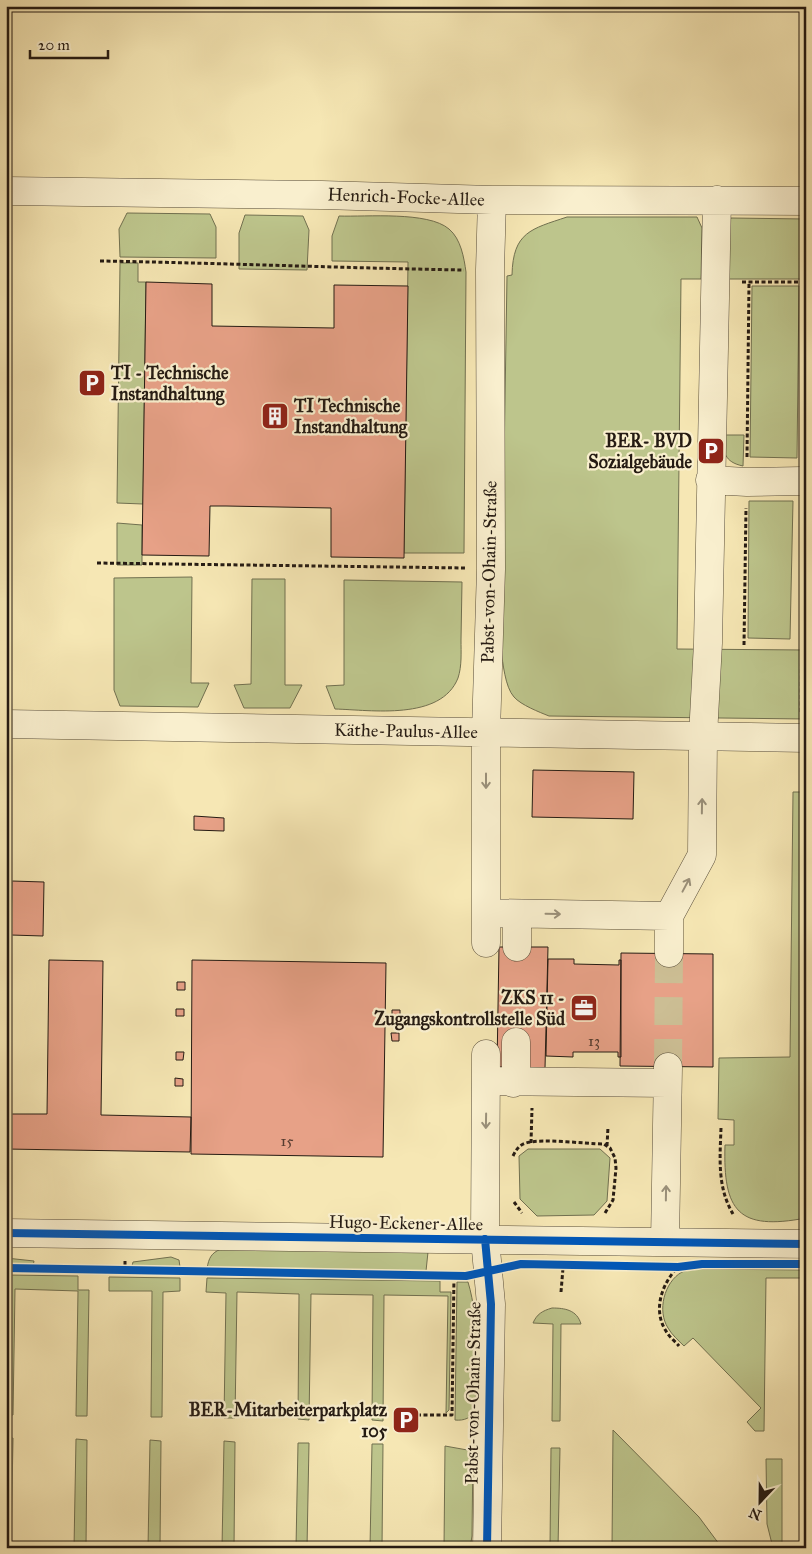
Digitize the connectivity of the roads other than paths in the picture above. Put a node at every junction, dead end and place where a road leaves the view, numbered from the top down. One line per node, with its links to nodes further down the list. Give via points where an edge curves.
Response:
1 (6, 191): 2 (street, Henrich-Focke-Allee)
2 (492, 200): 3 (street, Henrich-Focke-Allee); 8 (street, Pabst-von-Ohain-Straße, via 491,569)
3 (716, 200): 4 (street, Henrich-Focke-Allee); 5 (street)
4 (806, 201)
5 (710, 480): 6 (street); 9 (street)
6 (802, 481)
7 (6, 724): 8 (street, Käthe-Paulus-Allee)
8 (486, 732): 9 (street, Käthe-Paulus-Allee); 11 (street, Pabst-von-Ohain-Straße, one-way to 11)
9 (703, 736): 10 (street, Käthe-Paulus-Allee); 13 (street, one-way to 9, via 702,855)
10 (804, 738)
11 (487, 913): 12 (street); 14 (street, Pabst-von-Ohain-Straße)
12 (517, 914): 13 (street, one-way to 13); 15 (street)
13 (670, 916): 16 (street)
14 (486, 943)
15 (517, 947)
16 (669, 953)
17 (516, 1042): 20 (street)
18 (486, 1054): 19 (street, Pabst-von-Ohain-Straße)
19 (487, 1081): 20 (street); 22 (street, Pabst-von-Ohain-Straße, one-way to 22)
20 (513, 1083): 23 (street, one-way to 20, via 668,1075)
21 (6, 1233): 22 (street, Hugo-Eckener-Allee)
22 (485, 1239): 23 (street, Hugo-Eckener-Allee); 25 (street, Pabst-von-Ohain-Straße, via 491,1304)
23 (666, 1242): 24 (street, Hugo-Eckener-Allee)
24 (806, 1244)
25 (487, 1548)

